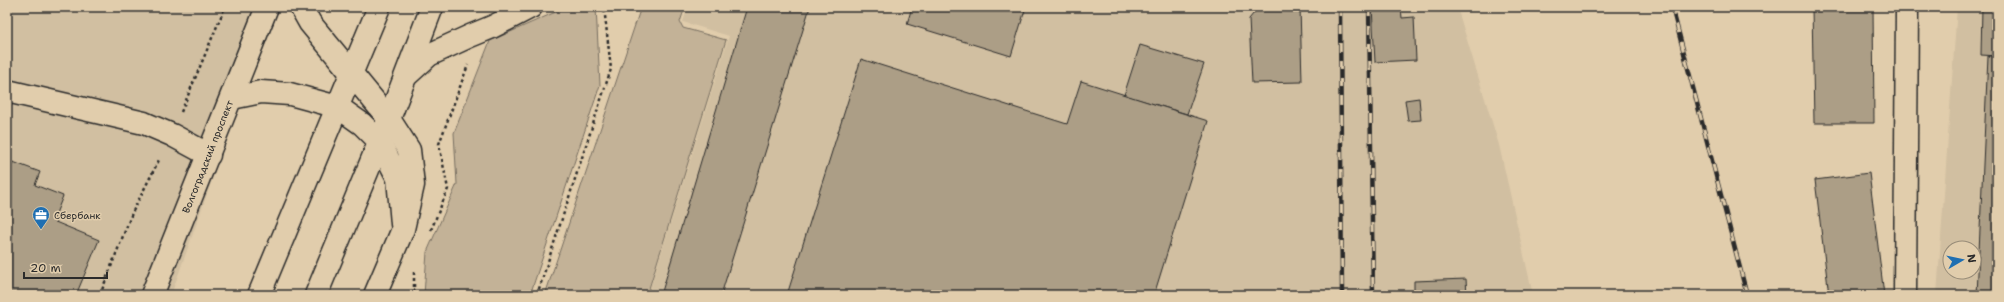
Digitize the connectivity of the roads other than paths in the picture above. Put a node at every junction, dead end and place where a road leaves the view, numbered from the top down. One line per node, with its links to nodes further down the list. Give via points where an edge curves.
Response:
1 (301, 7): 7 (main road, via 310,23)
2 (379, 7): 7 (main road)
3 (432, 7): 8 (main road)
4 (531, 7): 8 (main road, via 492,28 429,55)
5 (1907, 7): 20 (main road)
6 (269, 9): 10 (main road)
7 (351, 75): 11 (main road); 12 (main road)
8 (405, 77): 12 (main road)
9 (7, 91): 14 (main road, via 144,123)
10 (232, 98): 11 (main road, Волгоградский проспект, via 261,92 290,94); 14 (main road, Волгоградский проспект)
11 (338, 107): 13 (main road, Волгоградский проспект); 17 (main road)
12 (389, 119): 13 (main road); 15 (main road, via 409,150 410,157 413,185)
13 (380, 141): 15 (main road, Волгоградский проспект, via 398,178); 18 (main road)
14 (209, 155): 16 (main road, Волгоградский проспект)
15 (403, 229): 19 (main road)
16 (152, 295)
17 (259, 295)
18 (316, 295)
19 (375, 295)
20 (1905, 295)

